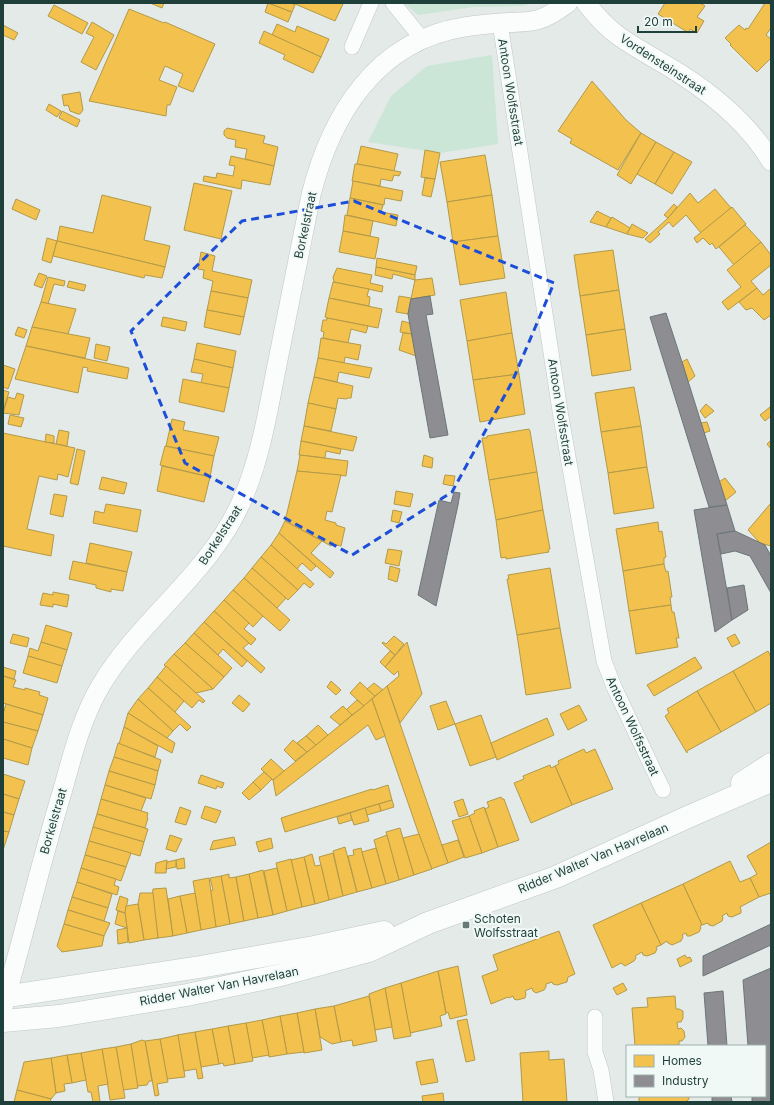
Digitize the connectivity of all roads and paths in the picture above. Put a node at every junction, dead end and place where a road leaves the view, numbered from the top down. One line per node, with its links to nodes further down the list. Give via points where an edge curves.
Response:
1 (371, 3): 7 (street)
2 (393, 3): 6 (street)
3 (568, 3): 5 (street, Borkelstraat, via 550,15 536,20)
4 (586, 3): 8 (street, Vordensteinstraat, via 598,18 620,37 681,74 718,102 745,127)
5 (500, 23): 6 (street, Borkelstraat, via 452,29); 11 (street, Antoon Wolfsstraat, via 561,417 604,661)
6 (423, 40): 14 (street, Borkelstraat, via 373,73 358,90 335,127 317,170 311,195 264,430 250,482 231,523 208,558 114,666 80,729 46,842)
7 (352, 47)
8 (771, 161)
9 (771, 764): 12 (main road, Ridder Walter Van Havrelaan)
10 (771, 781): 12 (main road, Ridder Walter Van Havrelaan)
11 (662, 790)
12 (690, 816): 13 (main road, Ridder Walter Van Havrelaan, via 556,877)
13 (428, 923): 14 (main road, Ridder Walter Van Havrelaan, via 314,947); 16 (main road, Ridder Walter Van Havrelaan, via 369,950 281,975 59,1016)
14 (4, 1000)
15 (595, 1017): 17 (street, via 595,1052)
16 (3, 1021)
17 (606, 1102)

